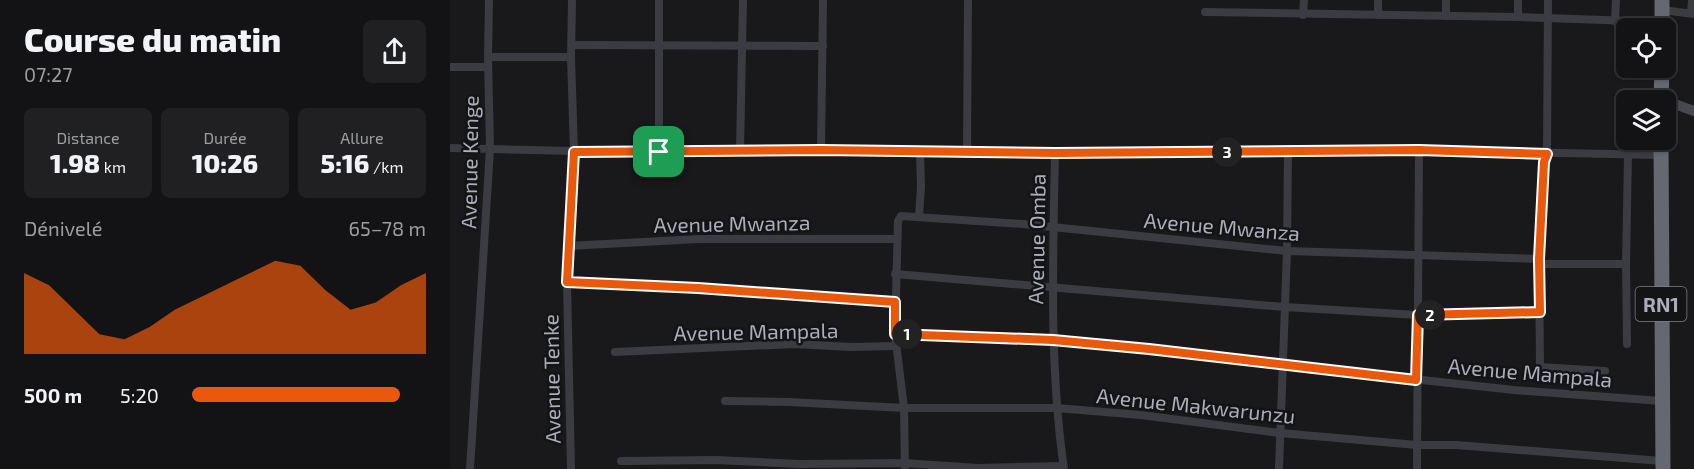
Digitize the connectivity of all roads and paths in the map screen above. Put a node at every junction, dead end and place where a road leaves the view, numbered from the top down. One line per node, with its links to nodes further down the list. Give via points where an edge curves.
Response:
1 (489, 0): 27 (street, Avenue Kenge)
2 (572, 0): 23 (street, Avenue Tenke)
3 (659, 0): 24 (street)
4 (743, 0): 26 (street)
5 (823, 0): 25 (street)
6 (968, 0): 42 (street)
7 (1304, 0): 16 (street)
8 (1378, 0): 17 (street)
9 (1446, 0): 19 (street)
10 (1518, 0): 20 (street)
11 (1548, 0): 21 (street)
12 (1616, 0): 22 (street)
13 (1692, 0): 15 (street)
14 (1205, 12): 16 (street)
15 (1693, 13): 18 (street)
16 (1303, 15): 17 (street)
17 (1378, 15): 19 (street)
18 (1662, 15): 22 (street)
19 (1446, 16): 20 (street)
20 (1518, 17): 21 (street)
21 (1548, 18): 22 (street); 45 (street)
22 (1615, 21)
23 (572, 45): 24 (street); 28 (street, Avenue Tenke)
24 (659, 45): 26 (street); 41 (street)
25 (823, 46): 26 (street); 35 (street)
26 (743, 47): 38 (street)
27 (488, 57): 28 (street); 30 (street, Avenue Kenge)
28 (571, 57): 40 (street, Avenue Tenke)
29 (450, 67): 30 (street)
30 (488, 67): 34 (street, Avenue Kenge)
31 (1676, 105): 32 (street)
32 (1694, 111)
33 (450, 148): 34 (street)
34 (490, 148): 40 (street); 81 (street, Avenue Kenge)
35 (821, 150): 38 (street); 39 (street)
36 (1419, 150): 43 (street); 45 (street); 53 (street)
37 (1660, 150): 47 (highway, RN1)
38 (740, 151): 41 (street)
39 (920, 151): 42 (street); 48 (street)
40 (574, 152): 41 (street); 51 (street, Avenue Tenke)
41 (659, 152)
42 (967, 152): 44 (street)
43 (1287, 152): 44 (street); 52 (street)
44 (1055, 153): 49 (street, Avenue Omba)
45 (1547, 154): 46 (street); 54 (street)
46 (1628, 155): 47 (street); 55 (street)
47 (1660, 155): 72 (highway, RN1)
48 (919, 216): 49 (street, Avenue Mwanza); 50 (street, Avenue Mwanza, via 898,219)
49 (1054, 229): 52 (street, Avenue Mwanza); 58 (street, Avenue Omba)
50 (897, 239): 51 (street, Avenue Mwanza, via 699,240); 56 (street)
51 (568, 246): 57 (street, Avenue Tenke)
52 (1287, 250): 53 (street, Avenue Mwanza); 60 (street)
53 (1418, 256): 54 (street, Avenue Mwanza); 62 (street)
54 (1540, 261): 55 (street, Avenue Mwanza); 61 (street)
55 (1626, 264): 65 (street)
56 (895, 274): 58 (street); 59 (street)
57 (567, 282): 59 (street); 82 (street, Avenue Tenke)
58 (1054, 288): 60 (street); 64 (street, Avenue Omba)
59 (895, 302): 63 (street)
60 (1285, 307): 62 (street); 68 (street)
61 (1540, 312): 62 (street); 69 (street, via 1540,368)
62 (1418, 315): 70 (street)
63 (895, 334): 64 (street, Avenue Mampala); 66 (street)
64 (1053, 340): 68 (street, Avenue Mampala); 74 (street, Avenue Omba)
65 (1627, 344)
66 (896, 346): 67 (street, Avenue Mampala, via 794,344); 73 (street)
67 (615, 352)
68 (1282, 364): 70 (street, Avenue Mampala); 75 (street)
69 (1605, 371)
70 (1416, 380): 72 (street, Avenue Mampala); 76 (street)
71 (725, 401): 73 (street, Avenue Makwarunzu)
72 (1661, 401): 78 (highway, RN1)
73 (904, 408): 74 (street, Avenue Makwarunzu); 79 (street)
74 (1056, 408): 75 (street, Avenue Makwarunzu); 80 (street, Avenue Omba)
75 (1280, 433): 76 (street, Avenue Makwarunzu); 83 (street)
76 (1417, 445): 78 (street, Avenue Makwarunzu); 84 (street)
77 (621, 461): 79 (street)
78 (1663, 465)
79 (904, 466): 80 (street)
80 (1063, 468)
81 (470, 469)
82 (571, 469)
83 (1279, 469)
84 (1417, 469)

